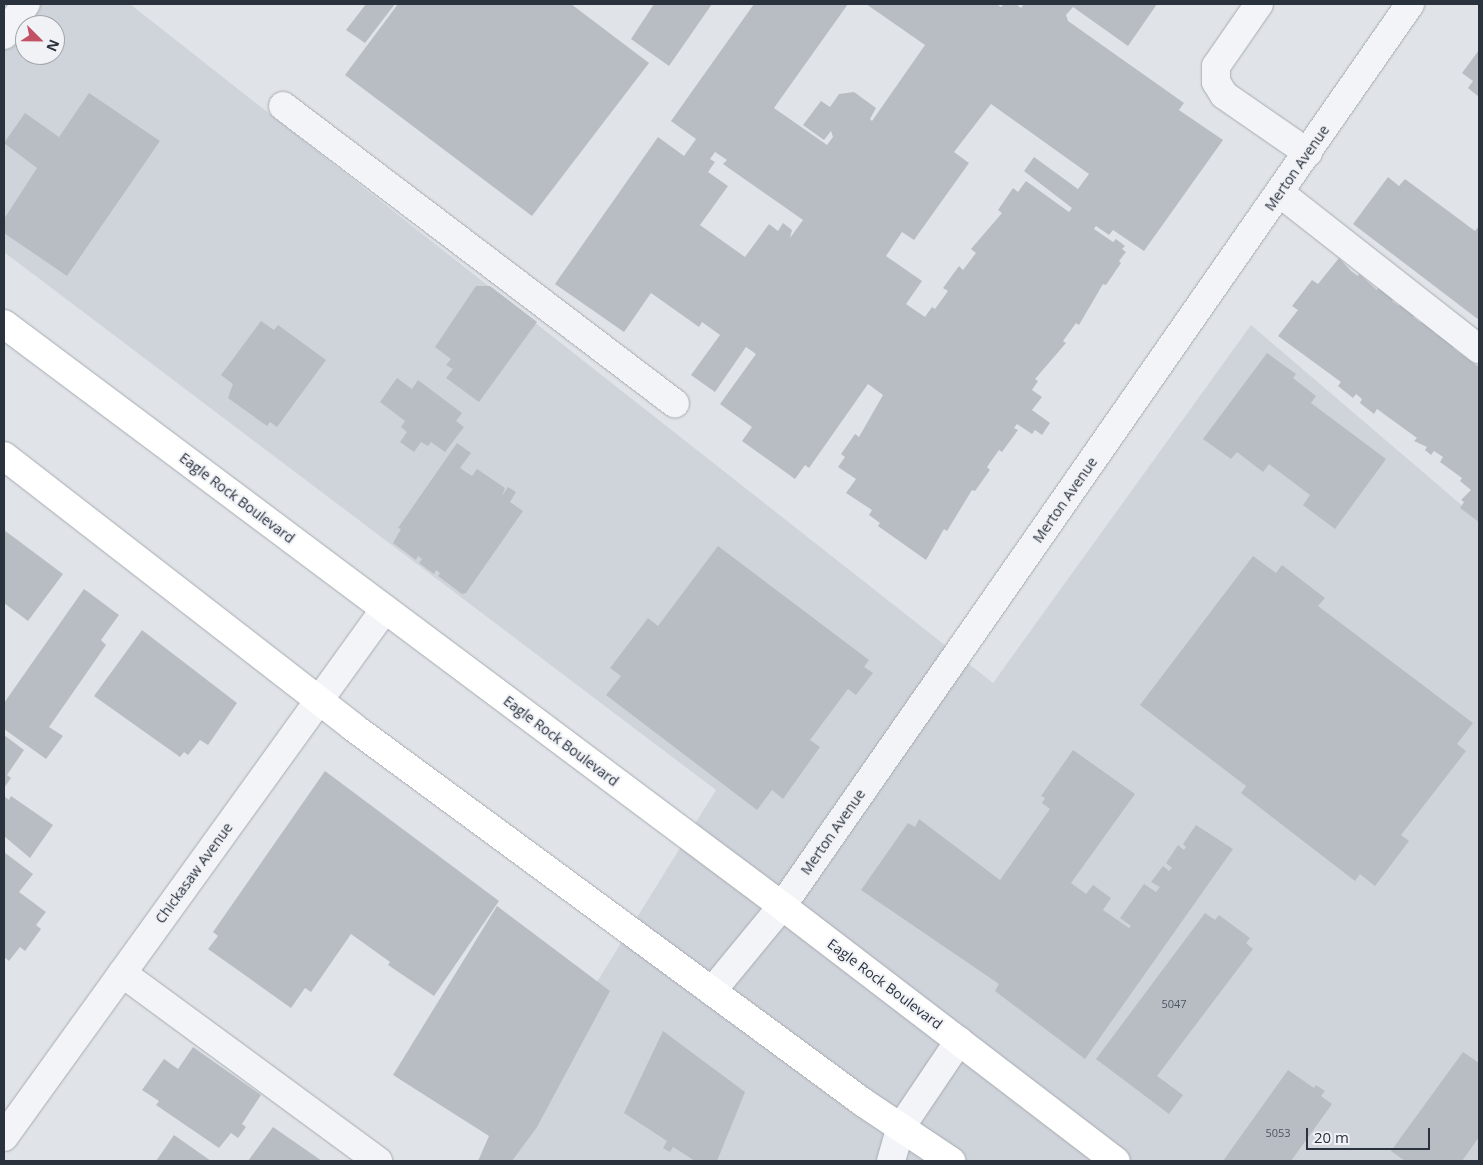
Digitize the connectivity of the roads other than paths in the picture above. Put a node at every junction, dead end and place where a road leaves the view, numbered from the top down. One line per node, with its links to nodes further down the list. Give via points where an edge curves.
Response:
1 (26, 4): 4 (street)
2 (1259, 4): 6 (street, via 1216,66 1216,82 1224,95)
3 (1410, 4): 6 (street, Merton Avenue)
4 (4, 35)
5 (284, 106): 10 (street)
6 (1308, 153): 7 (street, Merton Avenue)
7 (1280, 193): 9 (street); 14 (street, Merton Avenue)
8 (4, 324): 12 (main road, Eagle Rock Boulevard)
9 (1479, 349)
10 (675, 404)
11 (4, 456): 13 (main road)
12 (385, 609): 13 (street, Chickasaw Avenue); 14 (main road, Eagle Rock Boulevard)
13 (318, 700): 15 (street, Chickasaw Avenue); 16 (main road)
14 (782, 906): 16 (street, Merton Avenue); 17 (main road, Eagle Rock Boulevard)
15 (122, 973): 19 (street, Chickasaw Avenue); 20 (street)
16 (712, 991): 18 (main road)
17 (959, 1042): 18 (street); 23 (main road, Eagle Rock Boulevard)
18 (901, 1127): 21 (street); 22 (main road)
19 (4, 1137)
20 (378, 1161)
21 (891, 1161)
22 (951, 1161)
23 (1116, 1161)

